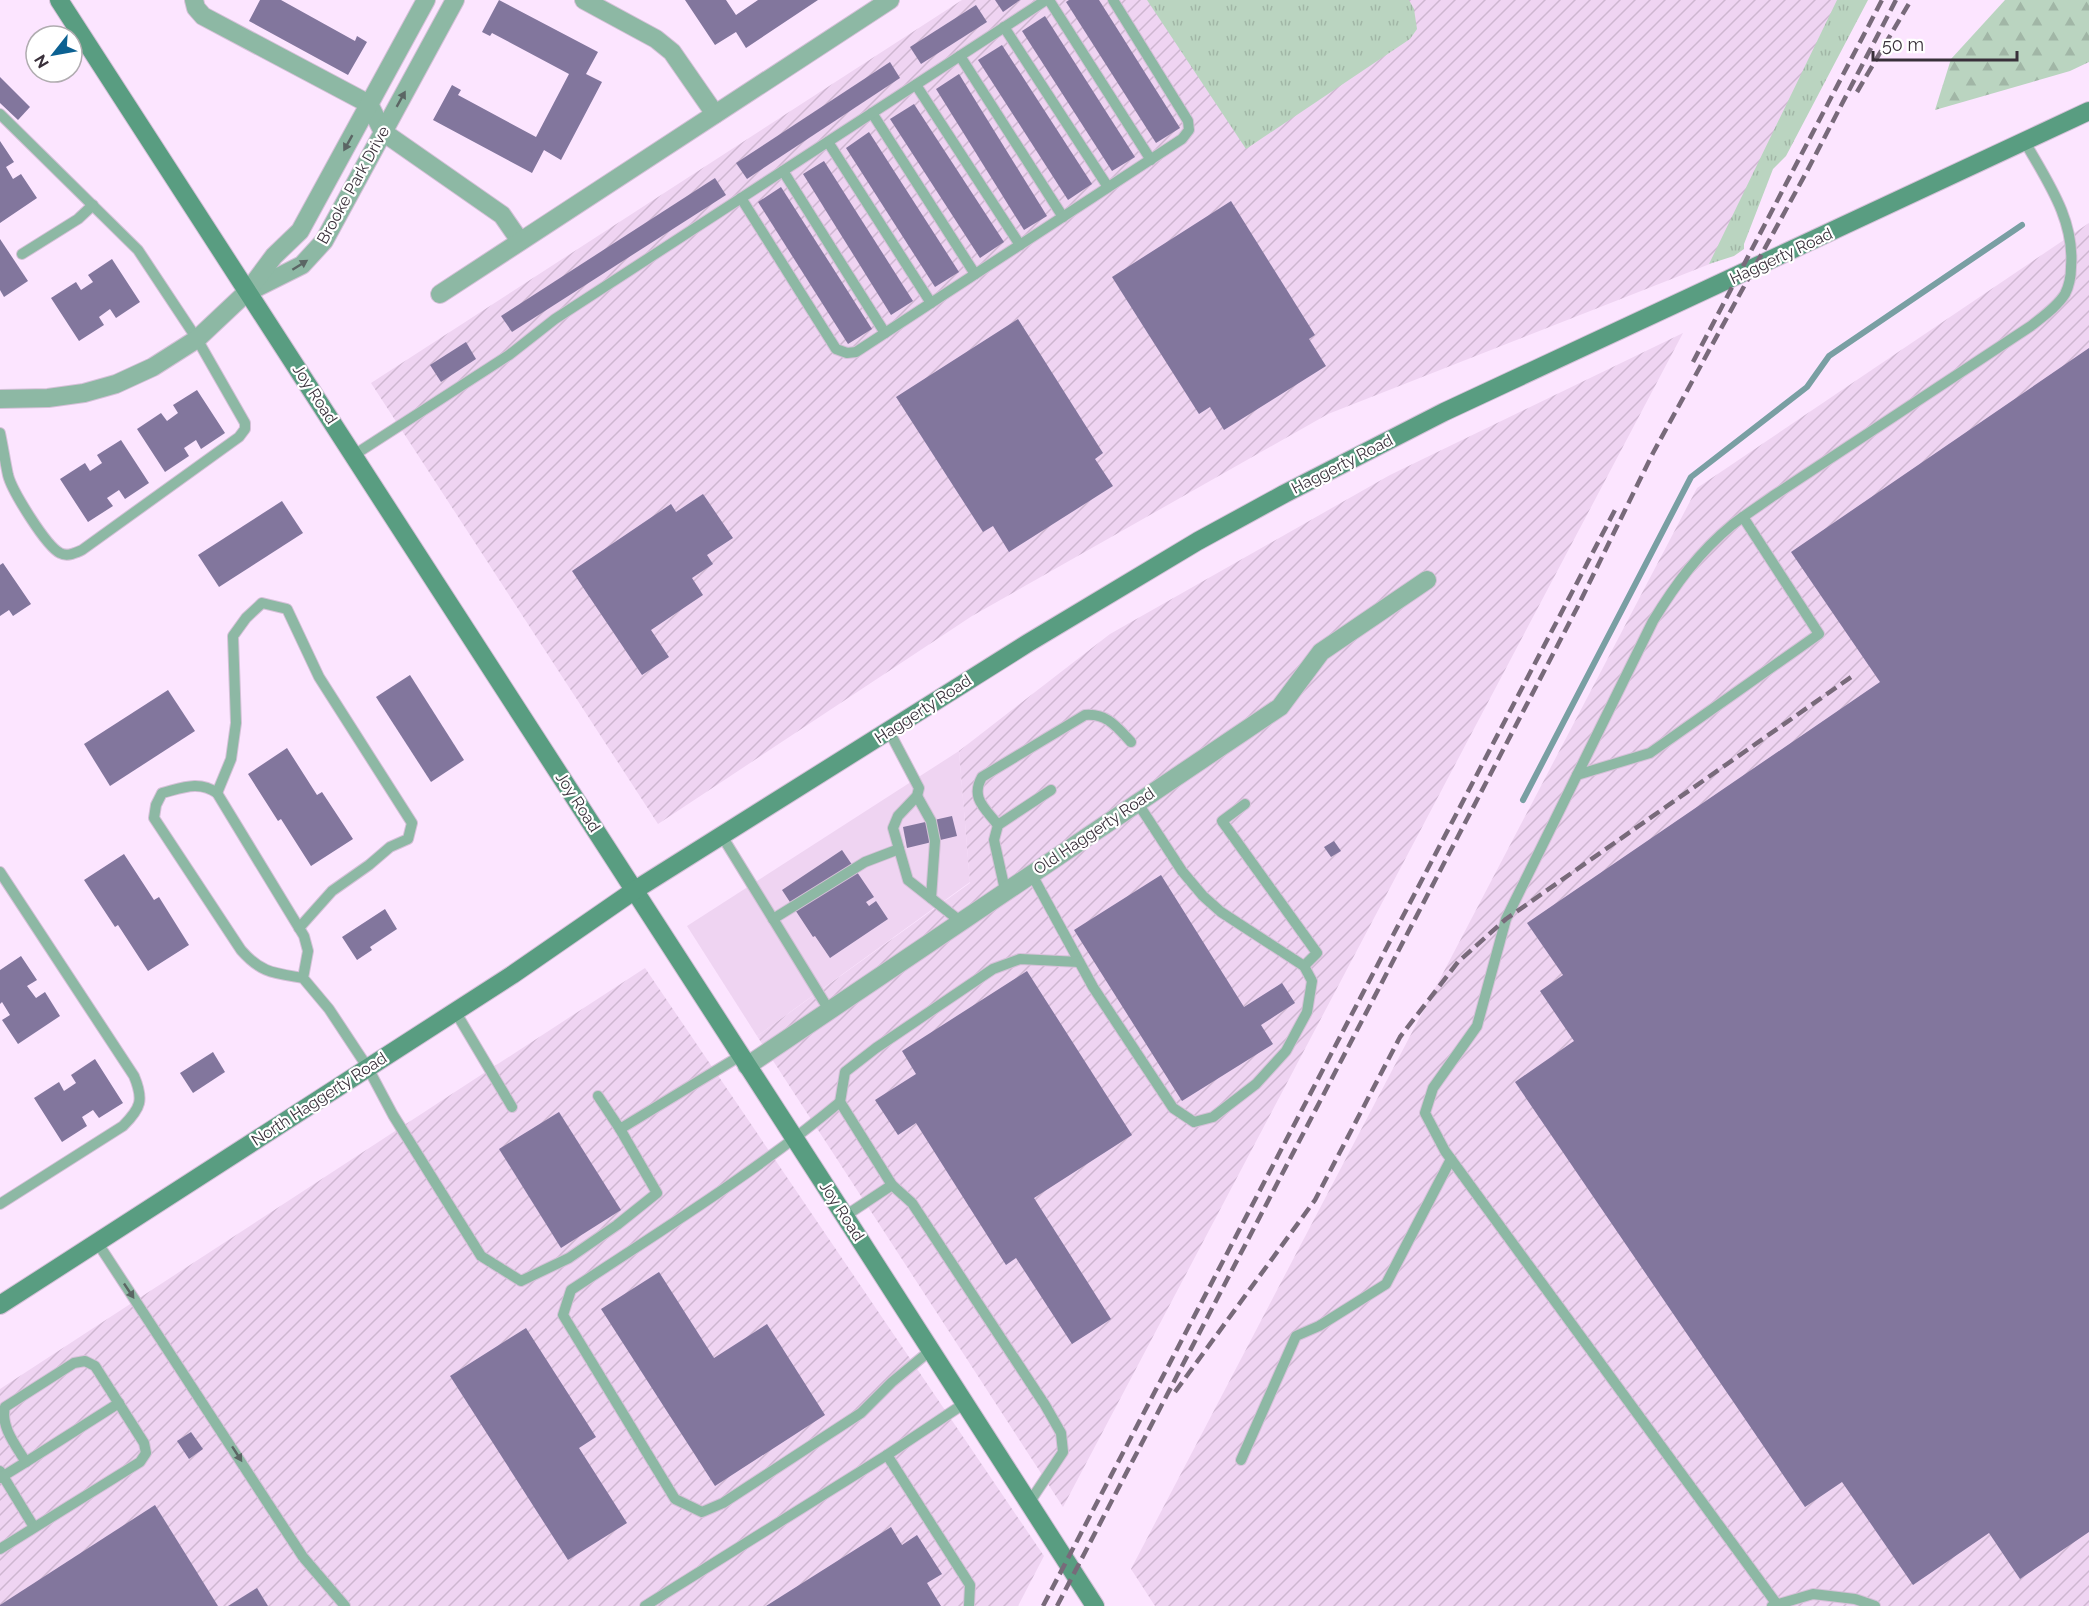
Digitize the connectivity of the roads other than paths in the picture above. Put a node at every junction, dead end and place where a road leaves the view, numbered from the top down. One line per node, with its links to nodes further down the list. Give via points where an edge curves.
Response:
1 (59, 0): 30 (main road, Joy Road)
2 (195, 0): 12 (street, via 203,16)
3 (426, 0): 12 (street, Brooke Park Drive)
4 (455, 0): 17 (street, Brooke Park Drive, one-way to 4)
5 (584, 0): 16 (street, via 656,39 672,52)
6 (890, 0): 16 (street)
7 (1047, 0): 9 (lane); 20 (lane)
8 (1113, 0): 20 (lane, via 1188,121 1189,130 1182,139)
9 (1004, 27): 10 (lane); 22 (lane)
10 (960, 56): 11 (lane); 25 (lane)
11 (916, 85): 14 (lane); 27 (lane)
12 (369, 104): 17 (street); 30 (street, Brooke Park Drive, one-way to 30, via 300,231 274,256)
13 (2089, 111): 19 (main road, Haggerty Road)
14 (872, 113): 18 (lane); 29 (lane)
15 (0, 114): 24 (lane)
16 (715, 114): 26 (street)
17 (382, 132): 26 (street, via 502,215); 30 (street, Brooke Park Drive, one-way to 17, via 309,260 324,241)
18 (828, 142): 21 (lane); 32 (lane)
19 (2025, 142): 38 (lane, via 2067,224 2072,249 2065,294 2031,326); 40 (main road, Haggerty Road, via 1444,412 1284,494 1086,607)
20 (1150, 160): 22 (lane)
21 (783, 171): 23 (lane); 33 (lane)
22 (1108, 187): 25 (lane)
23 (741, 198): 33 (lane, via 836,349 856,352); 37 (lane)
24 (93, 205): 28 (lane, via 78,219); 34 (lane, via 138,250)
25 (1063, 217): 27 (lane)
26 (520, 241): 31 (street)
27 (1020, 245): 29 (lane)
28 (22, 254)
29 (975, 274): 32 (lane)
30 (248, 291): 34 (street); 37 (main road, Joy Road)
31 (440, 294)
32 (931, 303): 33 (lane)
33 (885, 333)
34 (197, 339): 35 (street, via 153,367 116,384 48,398); 36 (lane, via 243,416 245,429 82,550 61,554 49,544 14,490)
35 (0, 399)
36 (0, 433)
37 (354, 455): 53 (main road, Joy Road)
38 (1743, 517): 42 (lane, via 1713,542 1674,588 1653,621); 42 (lane, via 1819,634 1650,753)
39 (1427, 580): 46 (street, Old Haggerty Road, via 1321,652 1280,707)
40 (889, 731): 45 (lane, via 915,778); 49 (main road, Haggerty Road)
41 (1131, 742): 48 (lane, via 1107,719 1085,715 982,777 976,786 979,800)
42 (1577, 776): 71 (lane, via 1506,920 1477,1026 1433,1088 1425,1113)
43 (1051, 790): 48 (lane)
44 (217, 793): 58 (lane); 58 (lane, via 231,759 236,723 233,636 262,603 287,609 319,677 412,823 408,839 390,847 332,891); 61 (lane, via 197,784 162,793 154,819 253,964)
45 (917, 796): 50 (lane, via 898,816 893,828); 55 (lane, via 931,821 936,841)
46 (1137, 802): 52 (street, Old Haggerty Road); 60 (lane, via 1203,896)
47 (1245, 804): 60 (lane, via 1222,821 1317,953)
48 (998, 825): 54 (lane, via 994,840)
49 (722, 836): 53 (main road, Haggerty Road); 56 (lane)
50 (899, 849): 55 (lane, via 908,880); 56 (lane, via 865,861)
51 (0, 872): 73 (lane, via 134,1076 140,1102 123,1126)
52 (1031, 873): 54 (street, Old Haggerty Road); 59 (lane)
53 (635, 890): 63 (main road, North Haggerty Road); 64 (main road, Joy Road)
54 (1005, 890): 57 (street, Old Haggerty Road)
55 (931, 898): 57 (lane)
56 (773, 919): 62 (lane)
57 (960, 921): 62 (street, Old Haggerty Road)
58 (299, 928): 61 (lane, via 308,951)
59 (1079, 962): 60 (lane, via 1173,1108 1194,1122 1213,1117 1256,1084 1287,1051 1307,1012 1312,981); 67 (lane, via 1020,959 993,969 845,1072)
60 (1304, 966)
61 (303, 978): 65 (lane)
62 (830, 1010): 64 (street, Old Haggerty Road)
63 (455, 1011): 65 (main road, North Haggerty Road); 68 (lane)
64 (744, 1061): 69 (lane); 70 (main road, Joy Road)
65 (368, 1068): 69 (lane, via 481,1256 521,1281 569,1258 657,1193); 75 (main road, North Haggerty Road)
66 (598, 1095): 69 (lane)
67 (840, 1102): 70 (lane); 72 (lane)
68 (512, 1107)
69 (620, 1129)
70 (795, 1139): 74 (main road, Joy Road); 77 (lane, via 571,1290 563,1316 675,1499 702,1512 723,1503 861,1413)
71 (1451, 1159): 81 (lane, via 1386,1284 1296,1336); 87 (lane)
72 (892, 1185): 74 (lane); 84 (lane, via 912,1203 1061,1434 1063,1452)
73 (0, 1204)
74 (845, 1216): 77 (main road, Joy Road)
75 (97, 1242): 76 (main road, North Haggerty Road); 88 (lane, one-way to 88, via 303,1557)
76 (0, 1305)
77 (931, 1350): 79 (main road, Joy Road)
78 (119, 1403): 82 (lane); 82 (lane, via 95,1366 85,1361 74,1363 5,1407 5,1429); 85 (lane, via 144,1443 146,1453 140,1462)
79 (965, 1403): 80 (lane); 84 (main road, Joy Road)
80 (887, 1455): 89 (lane); 90 (lane, via 970,1585)
81 (1241, 1460)
82 (26, 1462): 83 (lane)
83 (1, 1475): 85 (lane)
84 (1029, 1503): 91 (main road, Joy Road)
85 (34, 1527): 86 (lane)
86 (0, 1550)
87 (1774, 1605): 92 (lane, via 1813,1594 1856,1599)
88 (345, 1606)
89 (645, 1606)
90 (969, 1606)
91 (1095, 1606)
92 (1875, 1606)

